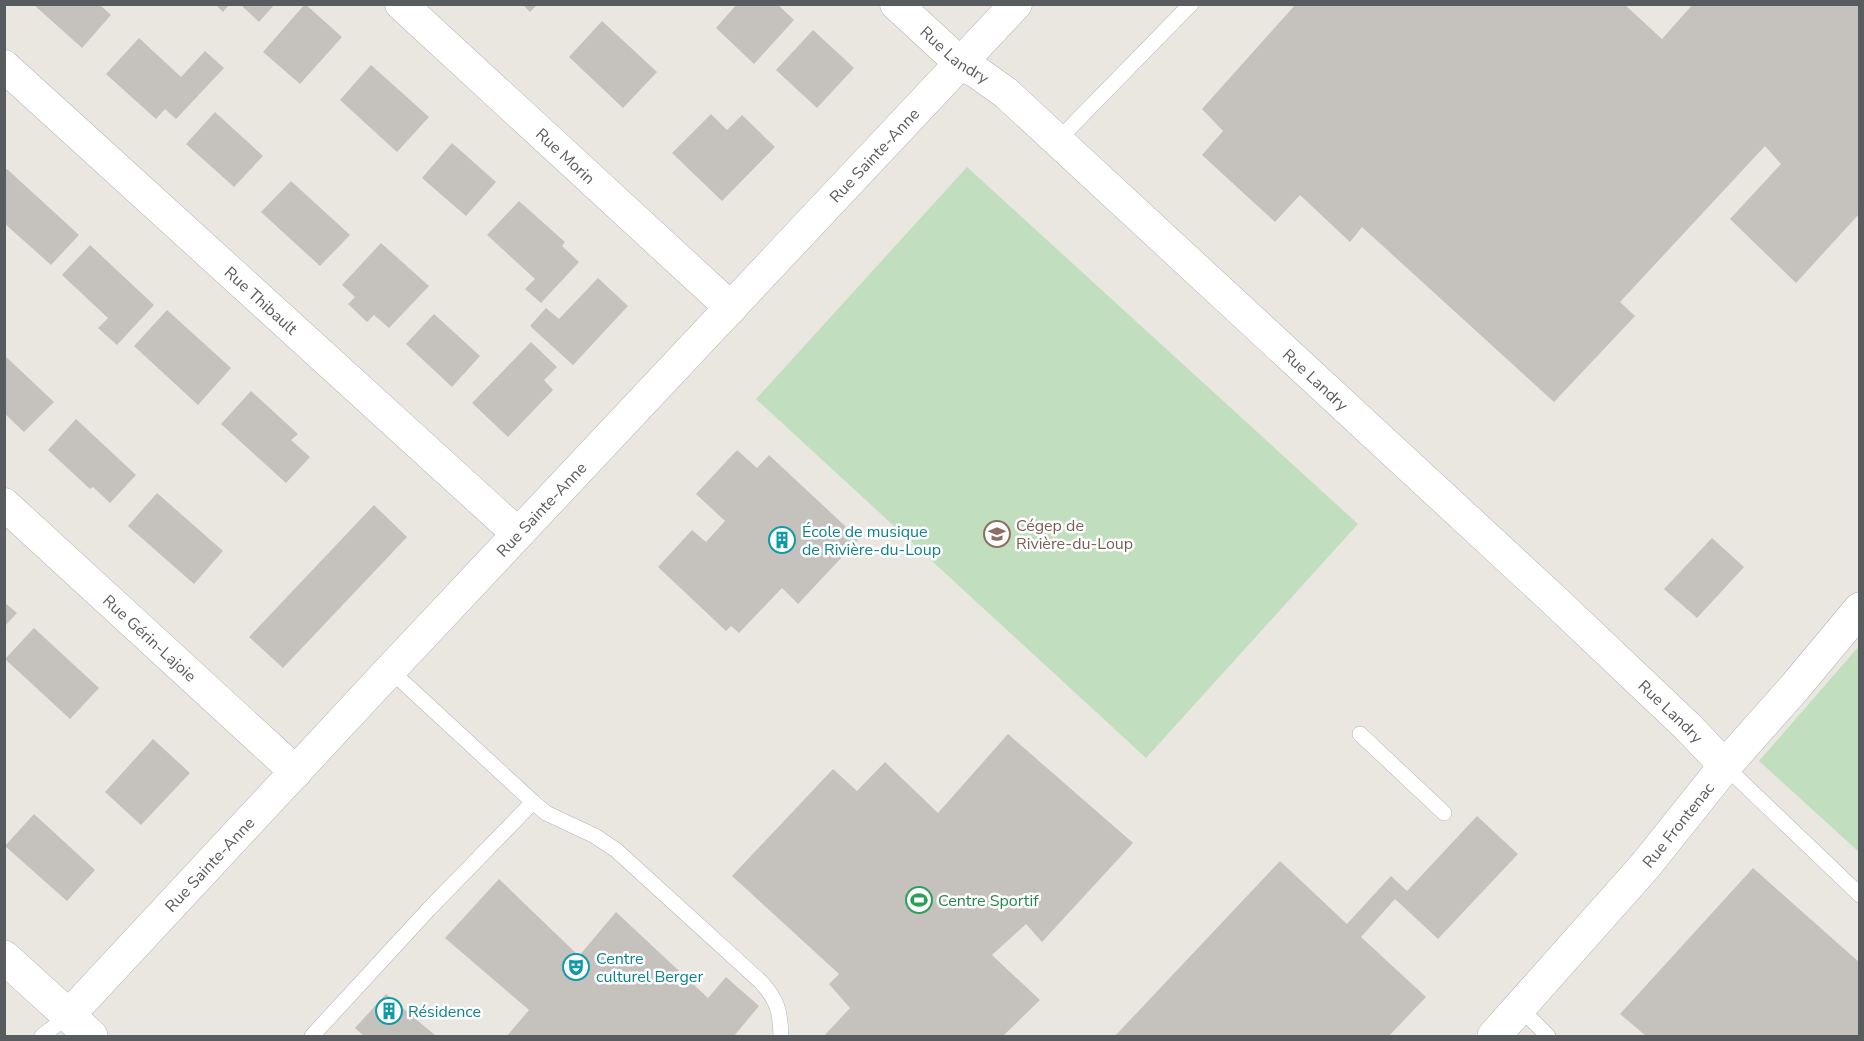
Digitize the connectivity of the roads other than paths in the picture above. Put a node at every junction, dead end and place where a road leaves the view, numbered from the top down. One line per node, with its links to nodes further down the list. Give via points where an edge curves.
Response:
1 (401, 4): 8 (street, Rue Morin)
2 (897, 4): 5 (street, Rue Landry)
3 (1016, 4): 5 (street, Rue Sainte-Anne)
4 (1191, 4): 7 (lane)
5 (960, 63): 7 (street, Rue Landry, via 1006,93); 8 (street, Rue Sainte-Anne)
6 (4, 66): 10 (street, Rue Thibault)
7 (1057, 141): 14 (street, Rue Landry, via 1538,585)
8 (730, 308): 10 (street, Rue Sainte-Anne)
9 (4, 504): 15 (street, Rue Gérin-Lajoie)
10 (518, 534): 12 (street, Rue Sainte-Anne)
11 (1860, 609): 14 (street, Rue Frontenac)
12 (390, 670): 15 (street, Rue Sainte-Anne); 16 (lane)
13 (1360, 734): 17 (lane)
14 (1725, 766): 18 (lane); 20 (street, Rue Frontenac, via 1645,866)
15 (296, 772): 21 (street, Rue Sainte-Anne)
16 (533, 802): 23 (lane); 24 (lane, via 546,813 616,850 761,982 773,994 778,1007)
17 (1444, 813)
18 (1860, 895)
19 (4, 957): 21 (street)
20 (1520, 1008): 25 (street, Rue Frontenac); 26 (lane)
21 (80, 1026): 22 (lane)
22 (42, 1036)
23 (312, 1036)
24 (781, 1036)
25 (1494, 1036)
26 (1548, 1036)

